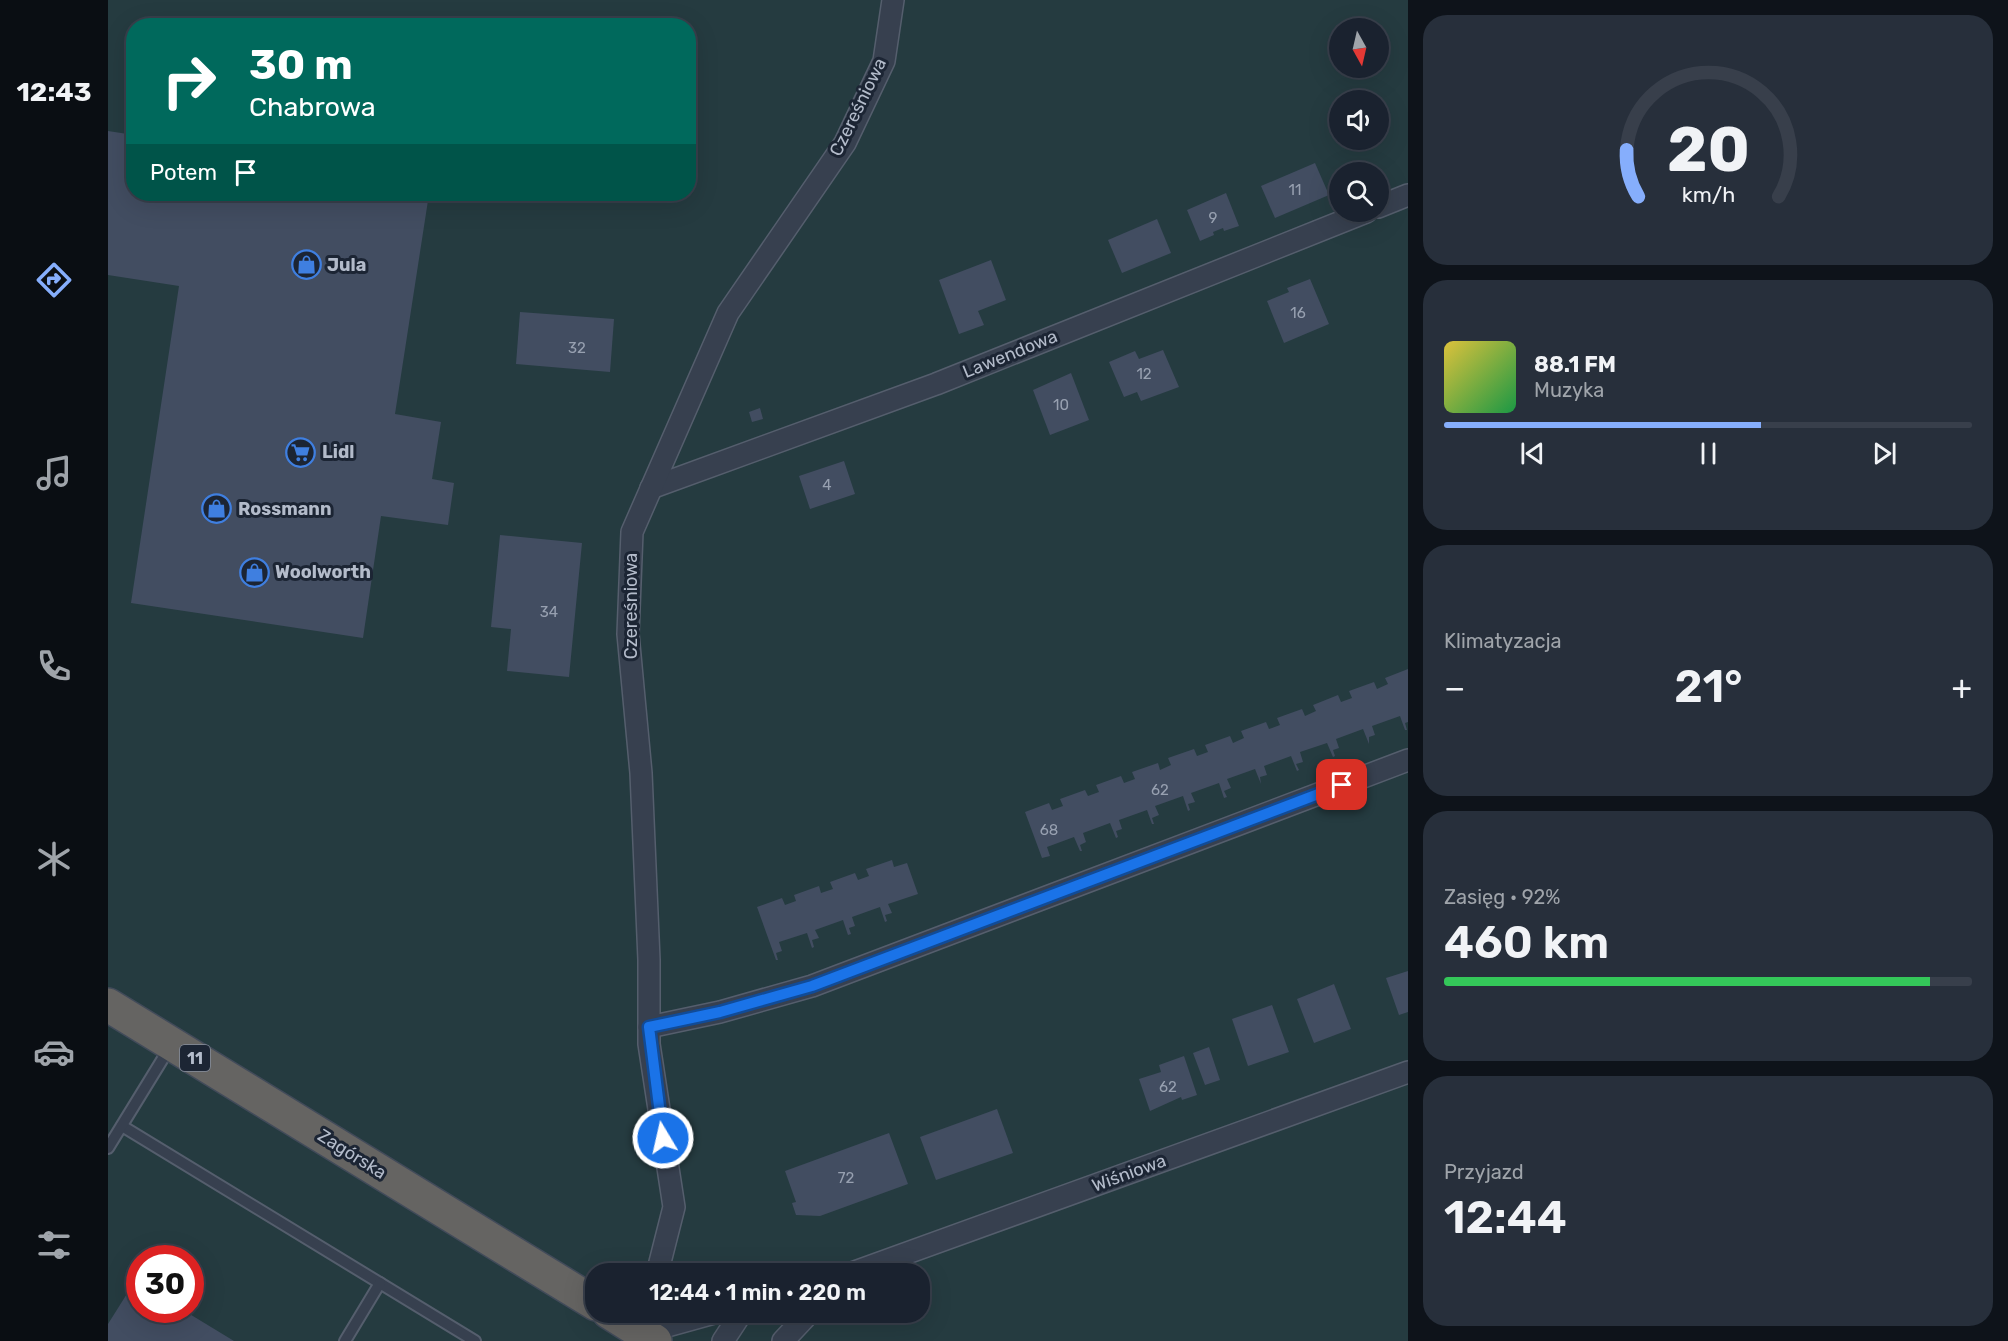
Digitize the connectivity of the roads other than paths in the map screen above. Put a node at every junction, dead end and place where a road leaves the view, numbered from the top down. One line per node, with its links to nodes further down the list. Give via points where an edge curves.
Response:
1 (893, 0): 5 (street, Czereśniowa, via 884,61 845,143 728,313)
2 (1408, 195): 3 (street)
3 (1389, 203)
4 (1341, 222): 5 (street, Lawendowa, via 936,384)
5 (651, 488): 8 (street, Czereśniowa, via 632,532 628,634 641,773)
6 (1408, 760): 8 (street, via 812,986)
7 (108, 1005): 9 (highway, Zagórska / 11)
8 (649, 1027): 13 (street, Czereśniowa, via 674,1207)
9 (172, 1044): 11 (lane); 16 (highway, Zagórska / 11)
10 (1408, 1072): 14 (street, Wiśniowa)
11 (122, 1126): 12 (lane); 15 (lane)
12 (108, 1148)
13 (660, 1263)
14 (879, 1263)
15 (380, 1283): 22 (lane); 23 (lane)
16 (585, 1297)
17 (634, 1323): 21 (highway)
18 (673, 1323): 21 (street)
19 (735, 1323): 24 (street)
20 (802, 1326): 25 (street)
21 (648, 1329)
22 (345, 1341)
23 (475, 1341)
24 (723, 1341)
25 (783, 1341)

